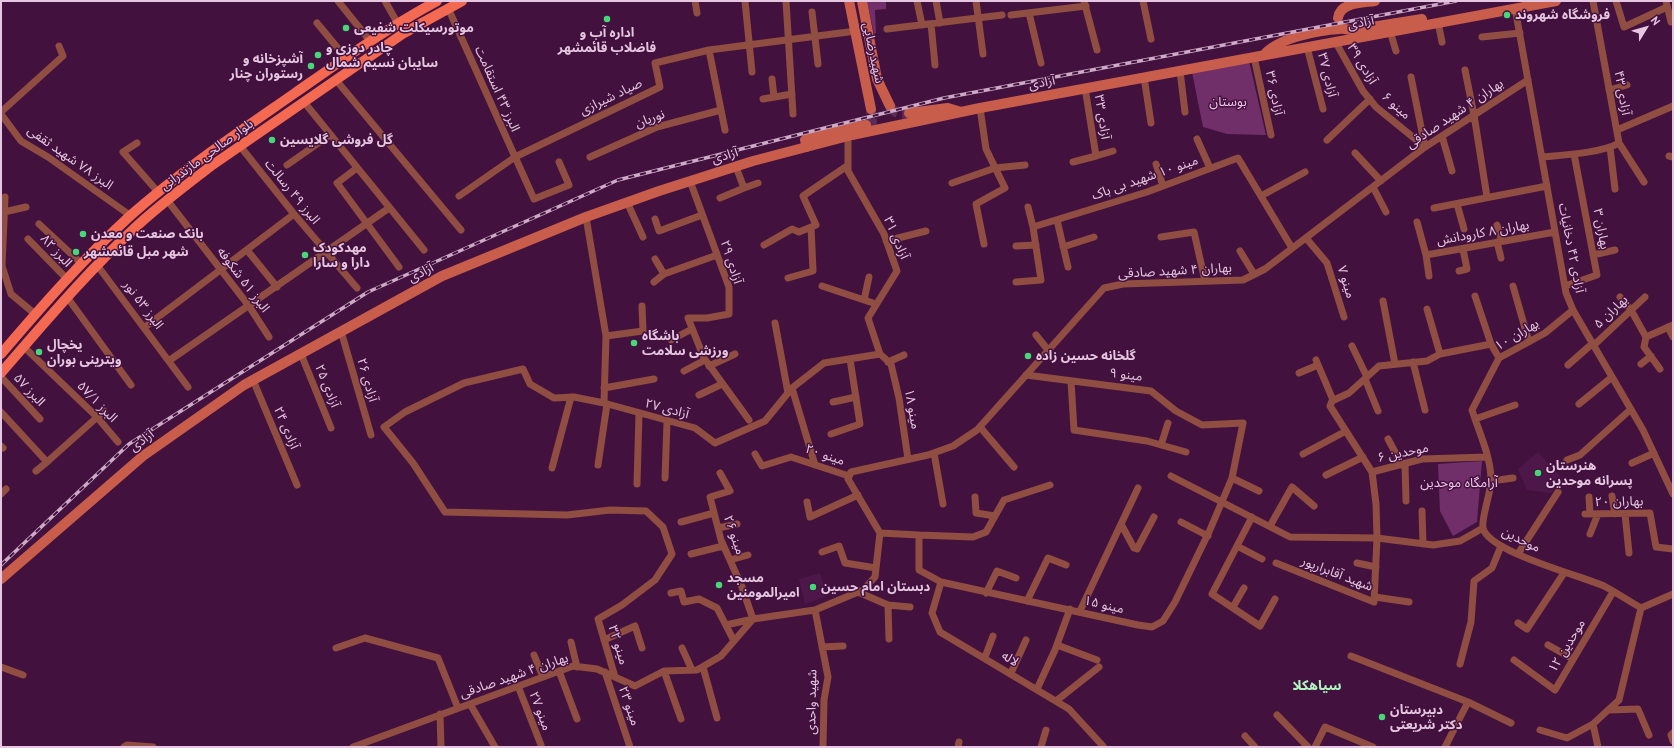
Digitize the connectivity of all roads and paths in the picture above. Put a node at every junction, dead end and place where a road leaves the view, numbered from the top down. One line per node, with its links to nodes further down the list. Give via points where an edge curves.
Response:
1 (338, 1): 44 (street)
2 (385, 1): 33 (street)
3 (437, 1): 33 (main road, بلوار صالحی مازندرانی)
4 (462, 1): 20 (main road, بلوار صالحی مازندرانی)
5 (695, 1): 23 (street)
6 (745, 1): 47 (street)
7 (786, 1): 43 (street)
8 (849, 1): 37 (main road, شهیدرضایی)
9 (862, 1): 69 (main road, شهیدرضایی)
10 (918, 1): 35 (street)
11 (936, 1): 32 (street)
12 (976, 1): 27 (street)
13 (1143, 1): 42 (street)
14 (1375, 1): 28 (main road, via 1345,7)
15 (1556, 1): 21 (main road, آزادی)
16 (1593, 1): 75 (street, آزادی ۴۳)
17 (1616, 1): 19 (street, via 1624,27)
18 (1085, 4): 24 (street); 52 (street)
19 (1666, 4): 29 (street, via 1671,22)
20 (448, 8): 58 (main road, بلوار صالحی مازندرانی); 113 (street, البرز ۴۳ استقامت)
21 (1515, 8): 30 (main road, آزادی); 39 (street, آزادی ۴۲ دخانیات)
22 (812, 12): 40 (street)
23 (697, 13)
24 (1029, 13): 26 (street); 59 (street)
25 (1002, 15): 27 (street)
26 (1011, 15)
27 (979, 18): 32 (street); 54 (street)
28 (1338, 18)
29 (1673, 20)
30 (1443, 22): 38 (main road, آزادی); 46 (street); 55 (main road, via 1422,19 1353,30 1342,28 1283,41 1274,45)
31 (317, 23): 57 (street)
32 (940, 23): 34 (street)
33 (398, 24): 44 (main road, بلوار صالحی مازندرانی)
34 (931, 24): 35 (street); 61 (street)
35 (922, 25): 36 (street)
36 (887, 29)
37 (856, 31): 40 (street, صیاد شیرازی); 72 (main road, شهیدرضایی)
38 (1390, 31): 45 (main road, آزادی); 53 (street)
39 (1520, 33): 41 (street); 70 (street, آزادی ۴۲ دخانیات)
40 (814, 37): 43 (street, صیاد شیرازی); 60 (street)
41 (1482, 37)
42 (1151, 39)
43 (789, 40): 47 (street, صیاد شیرازی); 76 (street)
44 (370, 41): 50 (main road, بلوار صالحی مازندرانی)
45 (1335, 41): 49 (main road, آزادی); 78 (street, آزادی ۳۹)
46 (1442, 42)
47 (748, 45): 51 (street, صیاد شیرازی); 65 (street)
48 (59, 46): 89 (street, via 63,56)
49 (1307, 47): 55 (main road, آزادی); 85 (street, آزادی ۳۷)
50 (357, 50): 57 (main road, بلوار صالحی مازندرانی); 58 (main road, via 357,57)
51 (709, 50): 86 (street); 113 (street, صیاد شیرازی, via 655,62 660,87)
52 (1097, 50)
53 (1396, 51)
54 (983, 54)
55 (1264, 55): 56 (main road, آزادی)
56 (1254, 57): 63 (main road, آزادی); 98 (street, آزادی ۳۶)
57 (346, 58): 64 (main road, بلوار صالحی مازندرانی)
58 (364, 61): 71 (main road, بلوار صالحی مازندرانی)
59 (1041, 63)
60 (818, 64)
61 (935, 65)
62 (1465, 70): 92 (street)
63 (1180, 71): 66 (main road, آزادی); 88 (street)
64 (325, 72): 71 (main road); 138 (main road, بلوار صالحی مازندرانی, via 204,156)
65 (752, 72)
66 (1144, 77): 74 (main road, آزادی); 93 (street)
67 (1411, 77): 107 (street)
68 (772, 79): 77 (street)
69 (877, 79): 72 (main road); 81 (main road, شهیدرضایی)
70 (1528, 80): 92 (street, بهاران ۴ شهید صادقی); 115 (street, آزادی ۴۲ دخانیات)
71 (334, 82): 80 (main road, بلوار صالحی مازندرانی); 166 (street)
72 (866, 82): 84 (main road, شهیدرضایی)
73 (1627, 86): 75 (street)
74 (1085, 88): 83 (main road, آزادی); 112 (street, آزادی ۳۳)
75 (1609, 90): 96 (street, آزادی ۴۳)
76 (792, 94): 77 (street); 91 (street)
77 (774, 97): 79 (street)
78 (1370, 99): 102 (street); 107 (street, مینو ۶, via 1376,107)
79 (763, 100)
80 (304, 102): 97 (street); 105 (main road, بلوار صالحی مازندرانی)
81 (890, 106)
82 (1673, 107): 96 (street)
83 (980, 108): 87 (main road, آزادی); 124 (street, via 986,149)
84 (871, 109)
85 (1323, 109)
86 (721, 110): 95 (street); 114 (street, نوریان, via 657,127)
87 (961, 112): 90 (main road, via 948,108); 99 (main road, آزادی)
88 (1185, 112)
89 (1, 113): 155 (street, البرز ۷۸ شهید ثقفی, via 21,141 48,157)
90 (909, 113)
91 (793, 114)
92 (1474, 115): 100 (street, بهاران ۴ شهید صادقی); 142 (street)
93 (1151, 123)
94 (866, 125): 106 (main road, via 809,137 805,140)
95 (725, 130)
96 (1617, 130): 104 (street, آزادی ۴۳)
97 (330, 135): 119 (street); 123 (street)
98 (1270, 135)
99 (848, 136): 106 (main road, آزادی); 121 (street, آزادی ۳۱)
100 (1442, 136): 107 (street, بهاران ۴ شهید صادقی); 126 (street)
101 (1197, 139): 125 (street)
102 (1327, 140)
103 (137, 143): 138 (street, via 123,152)
104 (1619, 143): 108 (street); 130 (street)
105 (240, 146): 144 (main road, بلوار صالحی مازندرانی); 153 (street, البرز ۴۹ رسالت)
106 (806, 147): 122 (main road, آزادی)
107 (1425, 147): 129 (street, بهاران ۴ شهید صادقی)
108 (1610, 147): 111 (street); 137 (street)
109 (1113, 151): 112 (street, آزادی ۳۳)
110 (1355, 153): 129 (street)
111 (1574, 154): 115 (street); 190 (street, بهاران ۳)
112 (1096, 156): 117 (street)
113 (515, 157): 116 (street, البرز ۴۳ استقامت, via 534,199 569,185); 139 (street, صیاد شیرازی)
114 (590, 157)
115 (1542, 157): 135 (street, آزادی ۴۲ دخانیات)
116 (559, 162)
117 (1073, 162)
118 (1156, 164): 133 (street)
119 (287, 165)
120 (1025, 165): 124 (street)
121 (847, 166): 163 (street, via 803,196 816,225); 174 (street, آزادی ۳۱)
122 (736, 167): 128 (main road, آزادی); 136 (street)
123 (357, 168): 149 (street); 161 (street, via 337,183)
124 (995, 168): 132 (street); 176 (street, via 1005,188 976,204)
125 (1210, 168): 133 (street, مینو ۱۰ شهید بی باک); 140 (street, مینو ۱۰ شهید بی باک, via 1238,158)
126 (1452, 171)
127 (1305, 172): 140 (street)
128 (690, 181): 145 (main road, آزادی); 154 (street, آزادی ۲۹)
129 (1381, 181): 134 (street, بهاران ۴ شهید صادقی)
130 (1644, 182)
131 (758, 183): 136 (street)
132 (952, 183)
133 (1163, 186): 158 (street, مینو ۱۰ شهید بی باک)
134 (1373, 186): 152 (street); 173 (street, بهاران ۴ شهید صادقی)
135 (1547, 186): 142 (street); 168 (street, آزادی ۴۲ دخانیات)
136 (744, 188): 143 (street)
137 (1616, 189)
138 (158, 192): 155 (main road, بلوار صالحی مازندرانی)
139 (459, 196)
140 (1261, 196): 181 (street, مینو ۱۰ شهید بی باک)
141 (5, 197): 151 (street)
142 (1487, 197): 146 (street)
143 (720, 198)
144 (167, 200): 194 (main road, بلوار صالحی مازندرانی, via 138,224); 198 (street, البرز ۵۱ شکوفه)
145 (627, 202): 156 (main road, آزادی); 169 (street)
146 (1457, 204): 150 (street); 165 (street)
147 (26, 207): 151 (street)
148 (1028, 207): 164 (street)
149 (389, 208): 161 (street); 184 (street)
150 (1434, 208)
151 (4, 212): 195 (street)
152 (1386, 212)
153 (294, 214): 183 (street); 187 (street, البرز ۴۹ رسالت)
154 (702, 215): 157 (street, via 659,231); 188 (street, آزادی ۲۹)
155 (130, 216): 193 (main road, بلوار صالحی مازندرانی)
156 (586, 217): 232 (main road, آزادی, via 442,276); 234 (street)
157 (655, 219)
158 (1057, 220): 164 (street, مینو ۱۰ شهید بی باک); 180 (street)
159 (1417, 222): 189 (street, بهاران ۸ کارودانش)
160 (39, 224): 193 (street)
161 (367, 225): 187 (street); 196 (street)
162 (1497, 225): 175 (street)
163 (811, 227): 177 (street, via 799,232 792,229); 204 (street, via 813,271)
164 (1033, 227): 178 (street)
165 (1464, 229)
166 (461, 230)
167 (926, 231): 174 (street)
168 (1555, 232): 175 (street, بهاران ۸ کارودانش); 211 (street, آزادی ۴۲ دخانیات)
169 (643, 237)
170 (1094, 237): 180 (street)
171 (1161, 237): 206 (street, via 1194,232)
172 (28, 238): 205 (street, البرز ۸۲)
173 (1306, 238): 181 (street, بهاران ۴ شهید صادقی); 227 (street, مینو ۷, via 1327,263)
174 (886, 241): 220 (street, آزادی ۳۱, via 897,271)
175 (1500, 242): 182 (street, بهاران ۸ کارودانش); 191 (street)
176 (984, 244)
177 (764, 245)
178 (1036, 245): 179 (street); 208 (street, via 1041,280)
179 (1016, 246)
180 (1063, 247): 197 (street)
181 (1292, 248): 201 (street, بهاران ۴ شهید صادقی, via 1265,269)
182 (1462, 249): 189 (street, بهاران ۸ کارودانش); 199 (street, via 1467,269)
183 (247, 250): 198 (street); 212 (street)
184 (424, 250)
185 (1615, 250): 190 (street)
186 (1240, 251): 201 (street)
187 (326, 254): 212 (street); 213 (street, البرز ۴۹ رسالت)
188 (717, 255): 200 (street); 231 (street, آزادی ۲۹, via 729,287 729,314 688,318)
189 (1426, 255): 202 (street)
190 (1593, 255): 211 (street, بهاران ۳, via 1597,275)
191 (1501, 258)
192 (655, 259): 200 (street)
193 (82, 264): 205 (main road, بلوار صالحی مازندرانی)
194 (97, 265): 215 (main road, بلوار صالحی مازندرانی); 230 (street, البرز ۵۳ نور)
195 (2, 266): 226 (street, via 11,294)
196 (399, 267)
197 (1068, 267)
198 (221, 270): 221 (street, البرز ۵۱ شکوفه); 230 (street)
199 (1459, 271)
200 (664, 274): 207 (street)
201 (1254, 274): 206 (street, بهاران ۴ شهید صادقی, via 1243,280)
202 (1429, 276)
203 (869, 277): 218 (street)
204 (788, 278)
205 (67, 279): 226 (main road, بلوار صالحی مازندرانی)
206 (1205, 281): 244 (street, بهاران ۴ شهید صادقی, via 1123,284 1104,288)
207 (654, 282)
208 (1016, 282)
209 (822, 286): 218 (street)
210 (1513, 286): 239 (street)
211 (1565, 286): 224 (street, آزادی ۴۲ دخانیات)
212 (277, 287): 221 (street)
213 (357, 288)
214 (1475, 296): 240 (street)
215 (67, 297): 242 (main road, بلوار صالحی مازندرانی); 273 (street)
216 (1620, 297): 225 (street)
217 (1645, 297): 225 (street, بهاران ۵)
218 (864, 300): 220 (street)
219 (1383, 302): 258 (street)
220 (876, 304): 248 (street, آزادی ۳۱, via 868,318)
221 (249, 306): 235 (street, البرز ۵۱ شکوفه); 254 (street)
222 (642, 306): 234 (street, via 643,331)
223 (1427, 309): 249 (street)
224 (1573, 310): 239 (street, بهاران ۱۰, via 1545,333); 241 (street, آزادی ۴۲ دخانیات)
225 (1631, 310): 236 (street); 241 (street, بهاران ۵)
226 (35, 314): 245 (main road, بلوار صالحی مازندرانی)
227 (1344, 317)
228 (776, 324): 276 (street)
229 (1670, 326): 236 (street); 237 (street)
230 (145, 328): 254 (street, البرز ۵۳ نور)
231 (692, 329): 238 (street); 256 (street)
232 (341, 331): 246 (main road, آزادی); 303 (street, آزادی ۲۶)
233 (1036, 335): 244 (street)
234 (606, 336): 275 (street)
235 (269, 337)
236 (1646, 337): 251 (street, via 1644,347)
237 (1673, 337)
238 (672, 340)
239 (1529, 342): 252 (street, بهاران ۱۰)
240 (1491, 344): 249 (street); 252 (street)
241 (1593, 344): 260 (street, بهاران ۵); 267 (street, آزادی ۴۲ دخانیات)
242 (23, 346): 263 (main road, بلوار صالحی مازندرانی); 293 (street, البرز ۵۷/۱)
243 (1352, 346): 268 (street)
244 (1048, 350): 265 (street, بهاران ۴ شهید صادقی)
245 (1, 354)
246 (301, 354): 269 (main road, آزادی); 300 (street, آزادی ۲۵)
247 (734, 354): 256 (street)
248 (880, 354): 253 (street, آزادی ۲۷); 257 (street, آزادی ۳۱)
249 (1440, 354): 255 (street, via 1427,361)
250 (904, 355): 257 (street)
251 (1650, 356): 259 (street); 261 (street)
252 (1499, 358): 288 (street, بهاران ۱۰)
253 (850, 359): 276 (street, آزادی ۲۷, via 824,363); 280 (street)
254 (170, 360): 274 (street, البرز ۵۳ نور)
255 (1413, 362): 258 (street); 287 (street)
256 (707, 363): 262 (street); 272 (street)
257 (890, 363): 314 (street, مینو ۱۸, via 899,398)
258 (1394, 364): 268 (street, via 1379,366)
259 (1641, 364)
260 (1568, 366)
261 (1660, 369)
262 (684, 371)
263 (1, 372)
264 (1299, 373): 281 (street, via 1317,362)
265 (1026, 375): 271 (street, مینو ۹); 299 (street, بهاران ۴ شهید صادقی)
266 (1, 377): 294 (street, البرز ۵۷)
267 (1612, 377): 284 (street); 286 (street, آزادی ۴۲ دخانیات)
268 (1366, 378): 281 (street, via 1349,393); 290 (street)
269 (253, 380): 334 (street, آزادی ۲۴); 388 (main road, آزادی, via 143,456)
270 (654, 380): 275 (street)
271 (1071, 380): 277 (street, مینو ۹); 306 (street, via 1074,430)
272 (722, 384): 278 (street); 296 (street)
273 (131, 385)
274 (188, 386)
275 (604, 388): 283 (street)
276 (790, 391): 297 (street, آزادی ۲۷, via 765,421 715,443 694,428); 320 (street)
277 (1151, 391): 330 (street, مینو ۱۵, via 1176,411 1202,424 1243,423)
278 (699, 395)
279 (571, 397): 283 (street, آزادی ۲۷); 322 (street); 407 (street, آزادی ۲۷, via 554,398 530,384 523,369 464,383 405,412 384,427 413,462 445,512 567,515 610,510 646,511 663,528 672,554 655,580)
280 (856, 397): 282 (street); 302 (street, via 860,424)
281 (1333, 401): 301 (street, via 1330,406)
282 (833, 402)
283 (605, 404): 292 (street, آزادی ۲۷); 319 (street)
284 (1579, 404)
285 (1515, 405): 295 (street)
286 (1631, 409): 308 (street, آزادی ۴۲ دخانیات); 315 (street, via 1580,455)
287 (1425, 410)
288 (1472, 410): 295 (street, موحدین)
289 (104, 411): 293 (street)
290 (1378, 411)
291 (1, 412): 316 (street)
292 (639, 414): 297 (street, آزادی ۲۷); 333 (street)
293 (98, 417): 305 (street, البرز ۵۷/۱); 316 (street)
294 (40, 419)
295 (1475, 419): 313 (street, موحدین)
296 (748, 420)
297 (667, 422): 329 (street)
298 (1168, 423): 306 (street)
299 (980, 427): 309 (street, بهاران ۴ شهید صادقی, via 953,446); 321 (street)
300 (331, 428)
301 (1346, 431): 311 (street); 312 (street)
302 (831, 434)
303 (371, 435)
304 (1388, 439): 317 (street)
305 (118, 442)
306 (1161, 445): 307 (street)
307 (1186, 452)
308 (1654, 452): 318 (street); 339 (street, آزادی ۴۲ دخانیات)
309 (934, 453): 314 (street, بهاران ۴ شهید صادقی); 347 (street)
310 (755, 454): 320 (street, مینو ۲۰, via 762,466 791,457)
311 (1303, 454)
312 (1363, 457): 324 (street); 326 (street)
313 (1487, 457): 317 (street, موحدین ۶, via 1422,459); 332 (street, موحدین)
314 (908, 460): 327 (street, بهاران ۴ شهید صادقی, via 851,472)
315 (1567, 460)
316 (46, 462): 323 (street)
317 (1403, 464): 324 (street, موحدین ۶); 344 (street)
318 (1632, 464)
319 (598, 465)
320 (815, 465): 327 (street, مینو ۲۰)
321 (1014, 467)
322 (552, 468)
323 (36, 471)
324 (1372, 472): 368 (street, شهید آقابرارپور)
325 (720, 473): 350 (street, مینو ۲۶, via 730,491 710,497)
326 (1326, 474)
327 (849, 476): 340 (street, via 848,479)
328 (1171, 476): 346 (street)
329 (665, 478)
330 (1232, 478): 337 (street); 346 (street, مینو ۱۵)
331 (1513, 478): 332 (street)
332 (1491, 481): 363 (street, موحدین)
333 (637, 484)
334 (297, 485)
335 (1050, 485): 354 (street, via 1004,500)
336 (1138, 488): 360 (street)
337 (1259, 491)
338 (1558, 492): 377 (street)
339 (1673, 494)
340 (858, 495): 345 (street, via 810,517); 364 (street)
341 (1612, 496): 352 (street)
342 (975, 497): 354 (street, via 976,513)
343 (1590, 497): 351 (street)
344 (1406, 501)
345 (807, 502)
346 (1222, 502): 356 (street); 367 (street, مینو ۱۵)
347 (943, 504)
348 (1314, 506): 361 (street, via 1292,486)
349 (1422, 511): 369 (street)
350 (714, 513): 357 (street); 362 (street, مینو ۲۶)
351 (1591, 514): 352 (street, بهاران ۲۰); 365 (street)
352 (1615, 514): 353 (street, بهاران ۲۰)
353 (1625, 514): 373 (street, بهاران ۲۰, via 1650,513 1656,547); 375 (street)
354 (995, 516): 366 (street, via 986,532 973,537)
355 (1154, 517): 360 (street, via 1137,549)
356 (1252, 517): 361 (street); 371 (street)
357 (681, 522)
358 (1181, 522): 367 (street)
359 (737, 524): 362 (street)
360 (1121, 524): 406 (street)
361 (1270, 526): 368 (street, via 1290,537)
362 (718, 528): 370 (street, مینو ۲۶)
363 (1483, 528): 369 (street, via 1460,541); 372 (street, موحدین, via 1488,537)
364 (880, 533): 366 (street); 385 (street)
365 (1590, 534)
366 (920, 535): 389 (street, مینو ۱۵, via 919,570)
367 (1208, 536): 406 (street, مینو ۱۵, via 1163,621 1152,627)
368 (1377, 538): 369 (street); 384 (street, شهید آقابرارپور)
369 (1423, 544)
370 (723, 546): 376 (street); 380 (street, مینو ۲۶)
371 (1237, 546): 379 (street); 402 (street, via 1212,594)
372 (1501, 546): 377 (street, موحدین); 429 (street, via 1492,568 1474,581 1471,622)
373 (1673, 549)
374 (822, 552): 385 (street, via 839,546 845,563)
375 (1629, 553)
376 (691, 554)
377 (1518, 554): 386 (street, موحدین)
378 (748, 555): 380 (street)
379 (1262, 559)
380 (730, 560): 408 (street, مینو ۲۶)
381 (1276, 563): 396 (street, شهید آقابرارپور, via 1374,602)
382 (1357, 563): 384 (street)
383 (1066, 565): 398 (street, via 1048,558)
384 (1376, 567): 396 (street, شهید آقابرارپور)
385 (876, 568): 391 (street, via 875,577)
386 (1564, 573): 392 (street, موحدین, via 1604,586); 409 (street, via 1528,629)
387 (1016, 578): 394 (street, via 997,571)
388 (1, 579)
389 (941, 582): 394 (street, مینو ۱۵); 426 (street, لاله, via 932,613 940,632)
390 (1244, 588): 402 (street)
391 (858, 592): 400 (street); 404 (street)
392 (1613, 592): 403 (street, موحدین); 427 (street, موحدین ۱۲)
393 (671, 593): 410 (street, via 681,591 684,602 700,599 716,608)
394 (986, 593): 398 (street, مینو ۱۵)
395 (1673, 594): 403 (street)
396 (1375, 597): 399 (street)
397 (1275, 599): 402 (street, via 1260,626)
398 (1027, 601): 405 (street, مینو ۱۵)
399 (1409, 602)
400 (888, 605): 401 (street); 412 (street)
401 (910, 607)
402 (1233, 608)
403 (1641, 608): 447 (street, via 1619,700)
404 (815, 610): 408 (street); 420 (street, شهید واحدی)
405 (1070, 610): 406 (street, مینو ۱۵); 417 (street)
406 (1080, 612)
407 (598, 619): 413 (street, مینو ۳۲)
408 (754, 619): 410 (street); 415 (street, بهاران ۴ شهید صادقی)
409 (1518, 623)
410 (726, 625): 415 (street)
411 (993, 636): 426 (street)
412 (889, 639)
413 (604, 640): 422 (street, via 636,626); 440 (street, مینو ۳۲)
414 (1026, 640): 437 (street)
415 (734, 641): 430 (street, بهاران ۴ شهید صادقی, via 721,656)
416 (571, 642): 432 (street)
417 (1057, 645): 442 (street); 443 (street, via 1098,664)
418 (1548, 645): 427 (street)
419 (843, 646): 420 (street)
420 (822, 647): 470 (street, شهید واحدی, via 828,677 824,700)
421 (336, 648): 446 (street, via 365,638 438,658)
422 (642, 648)
423 (682, 648): 433 (street)
424 (534, 655): 439 (street)
425 (1351, 656): 444 (street)
426 (985, 657): 437 (street, لاله)
427 (1573, 659): 428 (street, موحدین ۱۲, via 1555,690)
428 (1514, 660)
429 (1460, 664)
430 (703, 666): 433 (street, بهاران ۴ شهید صادقی); 450 (street)
431 (1, 667): 438 (street)
432 (577, 667): 434 (street, بهاران ۴ شهید صادقی); 436 (street, بهاران ۴ شهید صادقی)
433 (692, 670): 435 (street, بهاران ۴ شهید صادقی)
434 (559, 671): 439 (street, بهاران ۴ شهید صادقی); 451 (street)
435 (664, 671): 440 (street, بهاران ۴ شهید صادقی, via 635,686); 452 (street)
436 (605, 672): 440 (street, بهاران ۴ شهید صادقی); 469 (street, مینو ۲۳)
437 (1011, 673): 442 (street, لاله)
438 (23, 675)
439 (543, 677): 441 (street, بهاران ۴ شهید صادقی)
440 (615, 677)
441 (518, 686): 445 (street, بهاران ۴ شهید صادقی); 462 (street, مینو ۲۷)
442 (1037, 689): 443 (street, لاله)
443 (1056, 701): 463 (street, لاله, via 1069,709)
444 (1468, 702): 453 (street); 476 (street)
445 (470, 704): 446 (street, بهاران ۴ شهید صادقی); 468 (street)
446 (458, 708): 448 (street, بهاران ۴ شهید صادقی)
447 (1609, 710): 454 (street); 458 (street, via 1638,709)
448 (440, 714): 466 (street, بهاران ۴ شهید صادقی); 467 (street)
449 (1277, 715): 473 (street)
450 (717, 718)
451 (577, 719)
452 (681, 719)
453 (1511, 723)
454 (1593, 724): 456 (street, via 1567,738); 477 (street)
455 (1046, 730): 471 (street)
456 (1540, 730)
457 (1673, 733): 460 (street)
458 (1649, 735)
459 (1245, 736): 472 (street)
460 (1673, 740)
461 (1355, 744): 474 (street, via 1325,727); 475 (street)
462 (541, 745)
463 (1102, 746)
464 (124, 747): 465 (street)
465 (153, 747)
466 (353, 747)
467 (441, 747)
468 (495, 747)
469 (630, 747)
470 (823, 747)
471 (1041, 747)
472 (1255, 747)
473 (1308, 747)
474 (1315, 747)
475 (1373, 747)
476 (1445, 747)
477 (1598, 747)

